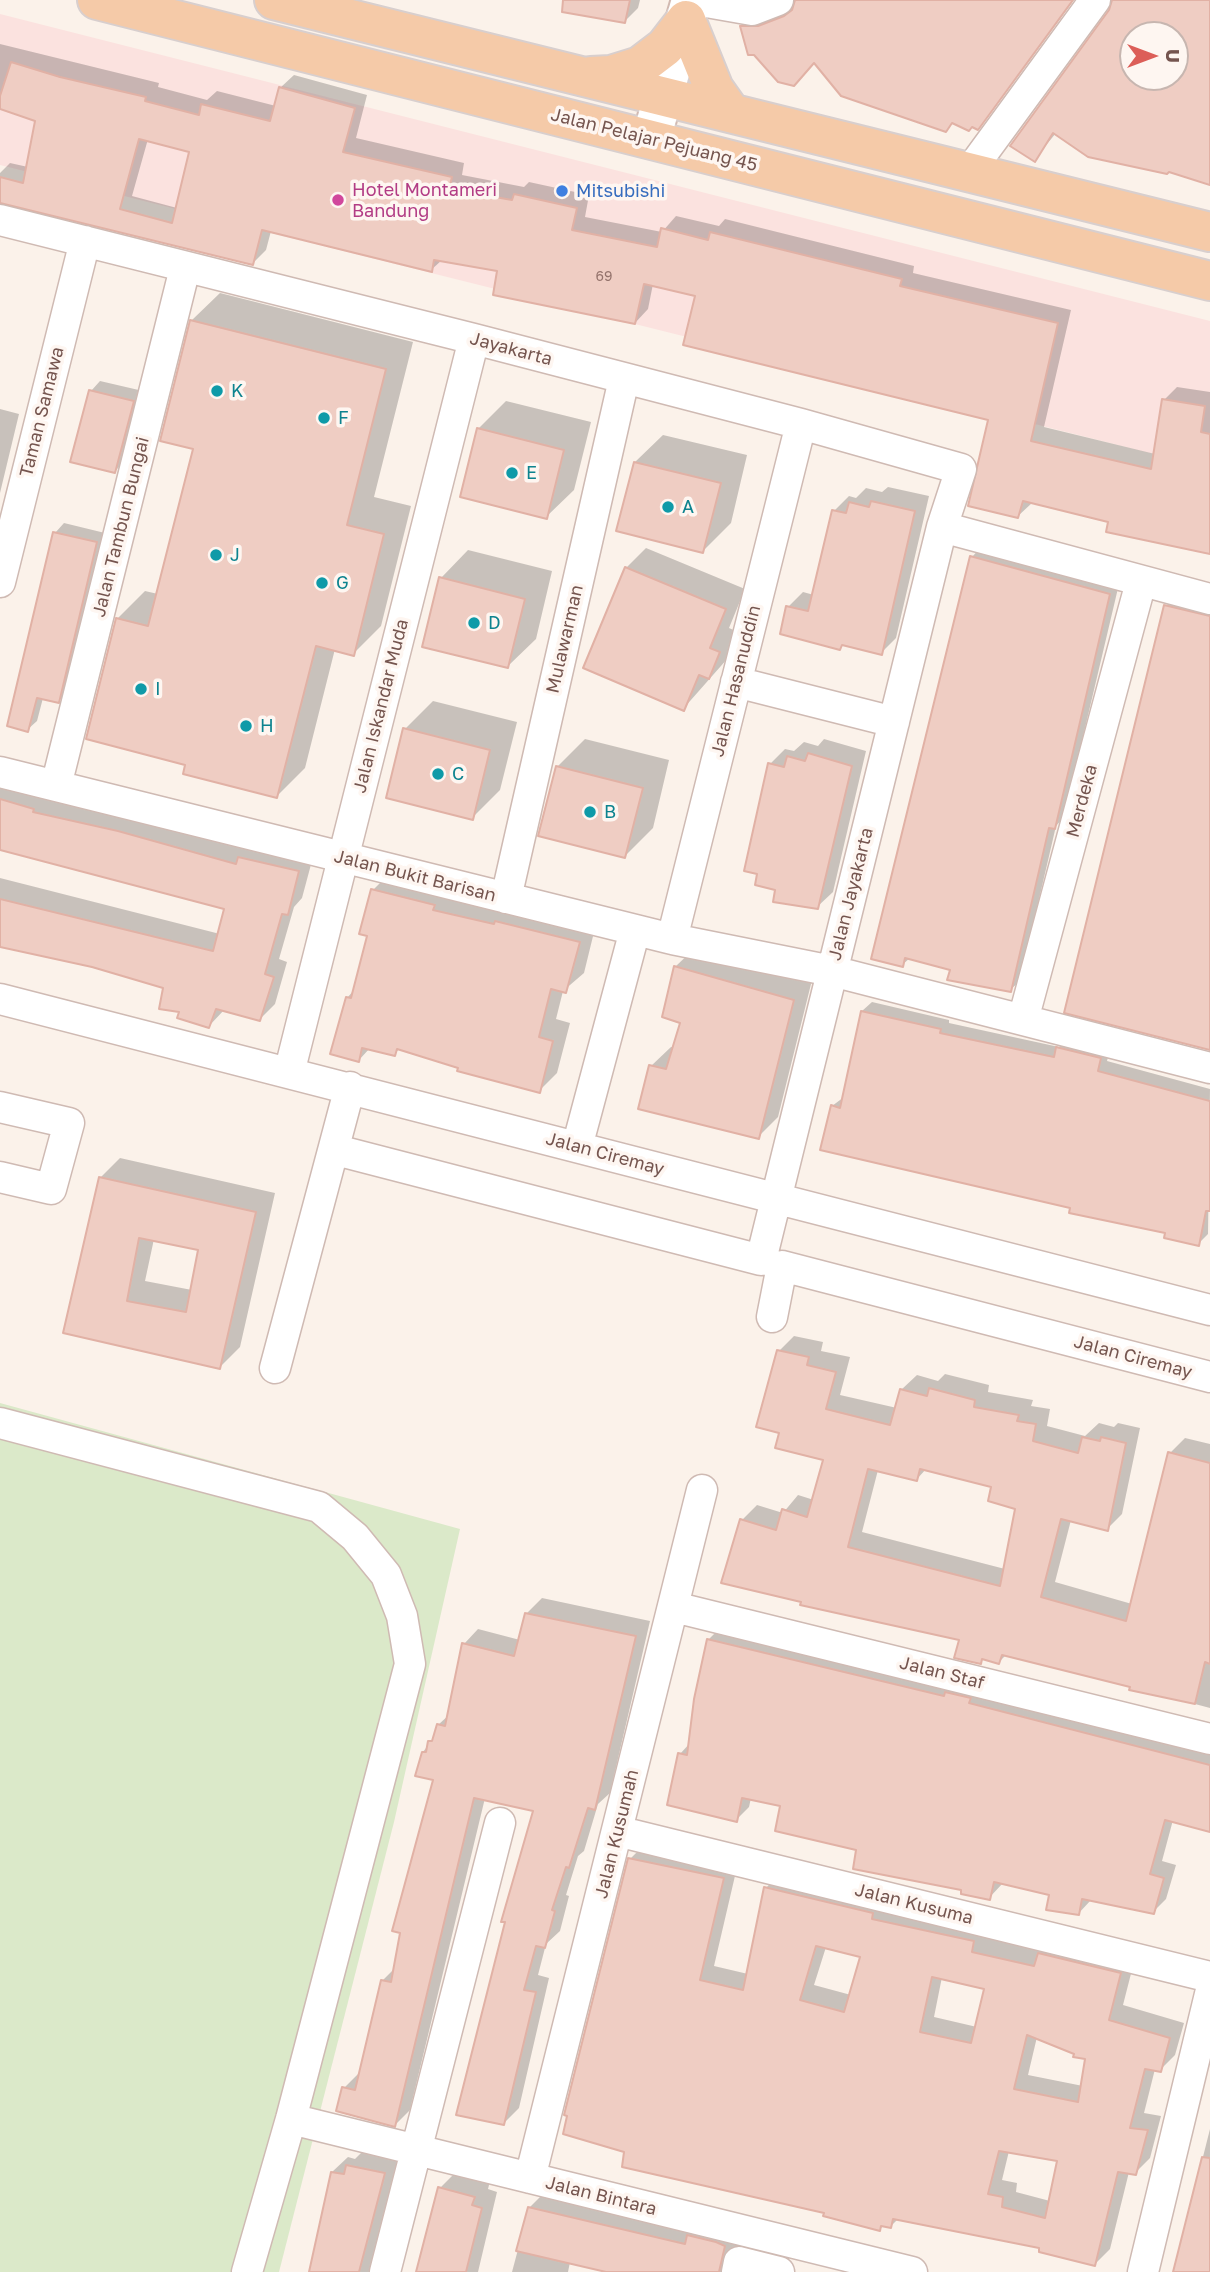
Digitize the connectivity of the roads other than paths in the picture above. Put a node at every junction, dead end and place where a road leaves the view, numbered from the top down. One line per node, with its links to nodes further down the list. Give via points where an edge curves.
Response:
1 (97, 0): 9 (main road, Jalan Pelajar Pejuang 45)
2 (274, 0): 6 (main road)
3 (778, 0): 5 (street, via 752,10)
4 (1095, 0): 10 (street)
5 (691, 7): 6 (main road, via 665,47 640,66 611,75); 7 (street); 8 (main road, via 714,89)
6 (579, 76): 7 (main road)
7 (662, 97): 8 (main road); 9 (street)
8 (731, 113): 10 (main road)
9 (651, 139): 15 (main road, Jalan Pelajar Pejuang 45)
10 (969, 173): 12 (main road)
11 (0, 220): 13 (street, Jayakarta)
12 (1210, 232)
13 (85, 241): 14 (street, Jayakarta); 20 (street, Taman Samawa)
14 (185, 268): 16 (street, Jayakarta); 26 (street, Jalan Tambun Bungai)
15 (1210, 281)
16 (474, 339): 17 (street, Jayakarta); 27 (street, Jalan Iskandar Muda)
17 (624, 379): 18 (street, Jayakarta); 28 (street, Mulawarman)
18 (801, 424): 19 (street, Jayakarta, via 961,469); 23 (street, Jalan Hasanuddin)
19 (942, 527): 21 (street); 24 (street, Jalan Jayakarta)
20 (0, 582)
21 (1141, 582): 22 (street); 33 (street, Merdeka)
22 (1210, 599)
23 (736, 682): 24 (street); 30 (street, Jalan Hasanuddin)
24 (894, 722): 31 (street, Jalan Jayakarta)
25 (0, 772): 26 (street, Jalan Bukit Barisan)
26 (56, 786): 27 (street, Jalan Bukit Barisan)
27 (345, 858): 28 (street, Jalan Bukit Barisan); 35 (street, Jalan Iskandar Muda)
28 (506, 898): 29 (street, Jalan Bukit Barisan)
29 (635, 930): 30 (street, Jalan Bukit Barisan); 38 (street)
30 (672, 939): 31 (street, Jalan Bukit Barisan)
31 (832, 971): 33 (street, Jalan Bukit Barisan); 41 (street, Jalan Jayakarta)
32 (0, 999): 35 (street, Jalan Ciremay)
33 (1023, 1020): 34 (street, Jalan Bukit Barisan)
34 (1210, 1068)
35 (289, 1073): 36 (street, Jalan Ciremay)
36 (350, 1087): 38 (street, Jalan Ciremay); 39 (street)
37 (0, 1107): 40 (street, via 69,1123 51,1189)
38 (577, 1147): 41 (street, Jalan Ciremay)
39 (336, 1150): 41 (street, Jalan Jayakarta, via 761,1260); 44 (street)
40 (0, 1177)
41 (775, 1198): 42 (street, Jalan Ciremay)
42 (1210, 1310)
43 (772, 1317): 45 (street, Jalan Ciremay, via 782,1266)
44 (275, 1368)
45 (1210, 1377)
46 (0, 1423): 54 (street, via 319,1507 355,1536 386,1575 402,1616 410,1664)
47 (702, 1490): 48 (street, Jalan Kusumah)
48 (674, 1607): 49 (street, Jalan Staf); 51 (street, Jalan Kusumah)
49 (1210, 1739)
50 (500, 1823): 55 (street)
51 (617, 1831): 52 (street, Jalan Kusuma); 56 (street, Jalan Kusumah)
52 (1210, 1977)
53 (1210, 1994): 62 (street)
54 (291, 2119): 55 (street, Jalan Bintara); 57 (street)
55 (416, 2150): 56 (street, Jalan Bintara); 58 (street)
56 (530, 2178): 61 (street, Jalan Bintara)
57 (247, 2272)
58 (385, 2272)
59 (737, 2272): 60 (street, via 739,2262)
60 (779, 2272)
61 (912, 2272)
62 (1143, 2272)

